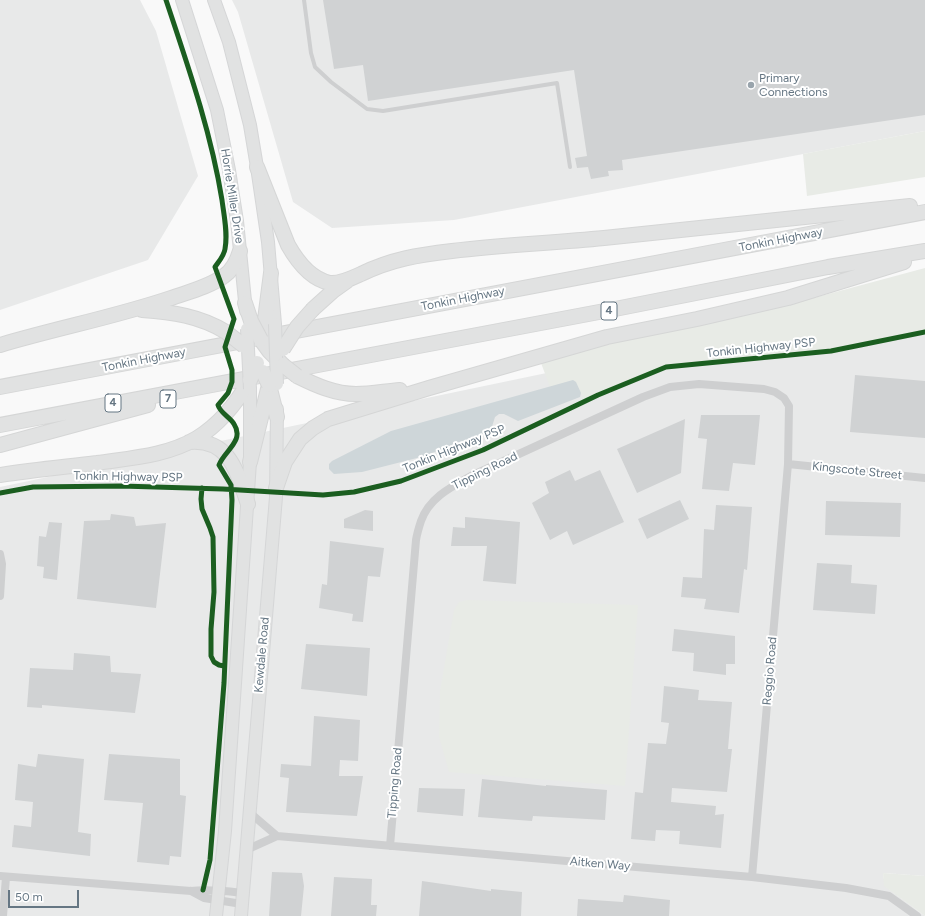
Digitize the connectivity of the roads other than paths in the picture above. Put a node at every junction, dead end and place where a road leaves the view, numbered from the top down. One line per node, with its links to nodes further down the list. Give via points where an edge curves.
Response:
1 (182, 0): 8 (main road, Horrie Miller Drive, via 217,110 229,170)
2 (214, 0): 4 (main road, via 230,42)
3 (304, 0): 5 (lane, via 315,66 331,82 367,109 383,111 557,83)
4 (257, 167): 11 (main road); 12 (highway, via 288,245 301,266 331,283)
5 (570, 167)
6 (925, 205): 12 (highway, via 452,251 402,258)
7 (925, 212): 22 (highway, Tonkin Highway)
8 (240, 251): 13 (main road, Horrie Miller Drive); 14 (highway, via 232,269 219,280)
9 (925, 251): 21 (highway, 4)
10 (925, 256): 23 (highway, via 788,298 607,338)
11 (271, 273): 15 (highway)
12 (354, 277): 20 (highway, bridge, via 333,291 305,317)
13 (245, 303): 16 (highway)
14 (136, 309): 18 (highway); 19 (highway, bridge, via 179,314 203,320 218,327 244,346)
15 (270, 317): 17 (highway); 20 (main road, bridge)
16 (249, 321): 17 (highway, bridge); 19 (main road, bridge)
17 (262, 342): 19 (highway); 20 (highway)
18 (0, 345)
19 (253, 357): 24 (highway, bridge, via 263,372); 25 (highway, bridge)
20 (277, 361): 23 (highway, bridge, via 297,376 340,392 356,394); 24 (highway, bridge)
21 (232, 380): 27 (highway, 4); 29 (highway, 7, via 111,416)
22 (0, 387)
23 (429, 388): 34 (highway, via 334,417 313,428 292,450)
24 (271, 392): 26 (highway); 30 (highway)
25 (244, 400): 28 (highway, via 210,429); 30 (main road, Kewdale Road)
26 (277, 417): 34 (main road, Kewdale Road)
27 (0, 425)
28 (189, 442): 32 (highway, via 166,451 141,456); 35 (highway, via 206,442 226,454 235,467)
29 (0, 445)
30 (250, 462): 35 (main road, Kewdale Road)
31 (788, 464): 33 (street, Kingscote Street); 40 (street, Tipping Road, via 789,406 784,398 775,392 699,384 670,387 471,476 450,487 432,501 421,520 416,540); 43 (street, Reggio Road)
32 (0, 475)
33 (925, 478)
34 (276, 488): 38 (main road, Kewdale Road)
35 (248, 504): 44 (main road, Kewdale Road, via 225,831)
36 (0, 554): 37 (street)
37 (0, 596)
38 (249, 812): 39 (street); 41 (main road, Kewdale Road)
39 (277, 836): 40 (street, Aitken Way); 41 (street, Aitken Way)
40 (390, 846): 43 (street, Aitken Way)
41 (246, 850): 45 (main road, Kewdale Road)
42 (3, 877): 44 (street, via 191,891 204,898); 46 (street)
43 (752, 877): 48 (street, Aitken Way, via 846,888 889,896)
44 (217, 895): 45 (street); 47 (main road, Kewdale Road)
45 (242, 904)
46 (3, 916)
47 (216, 916)
48 (917, 916)

